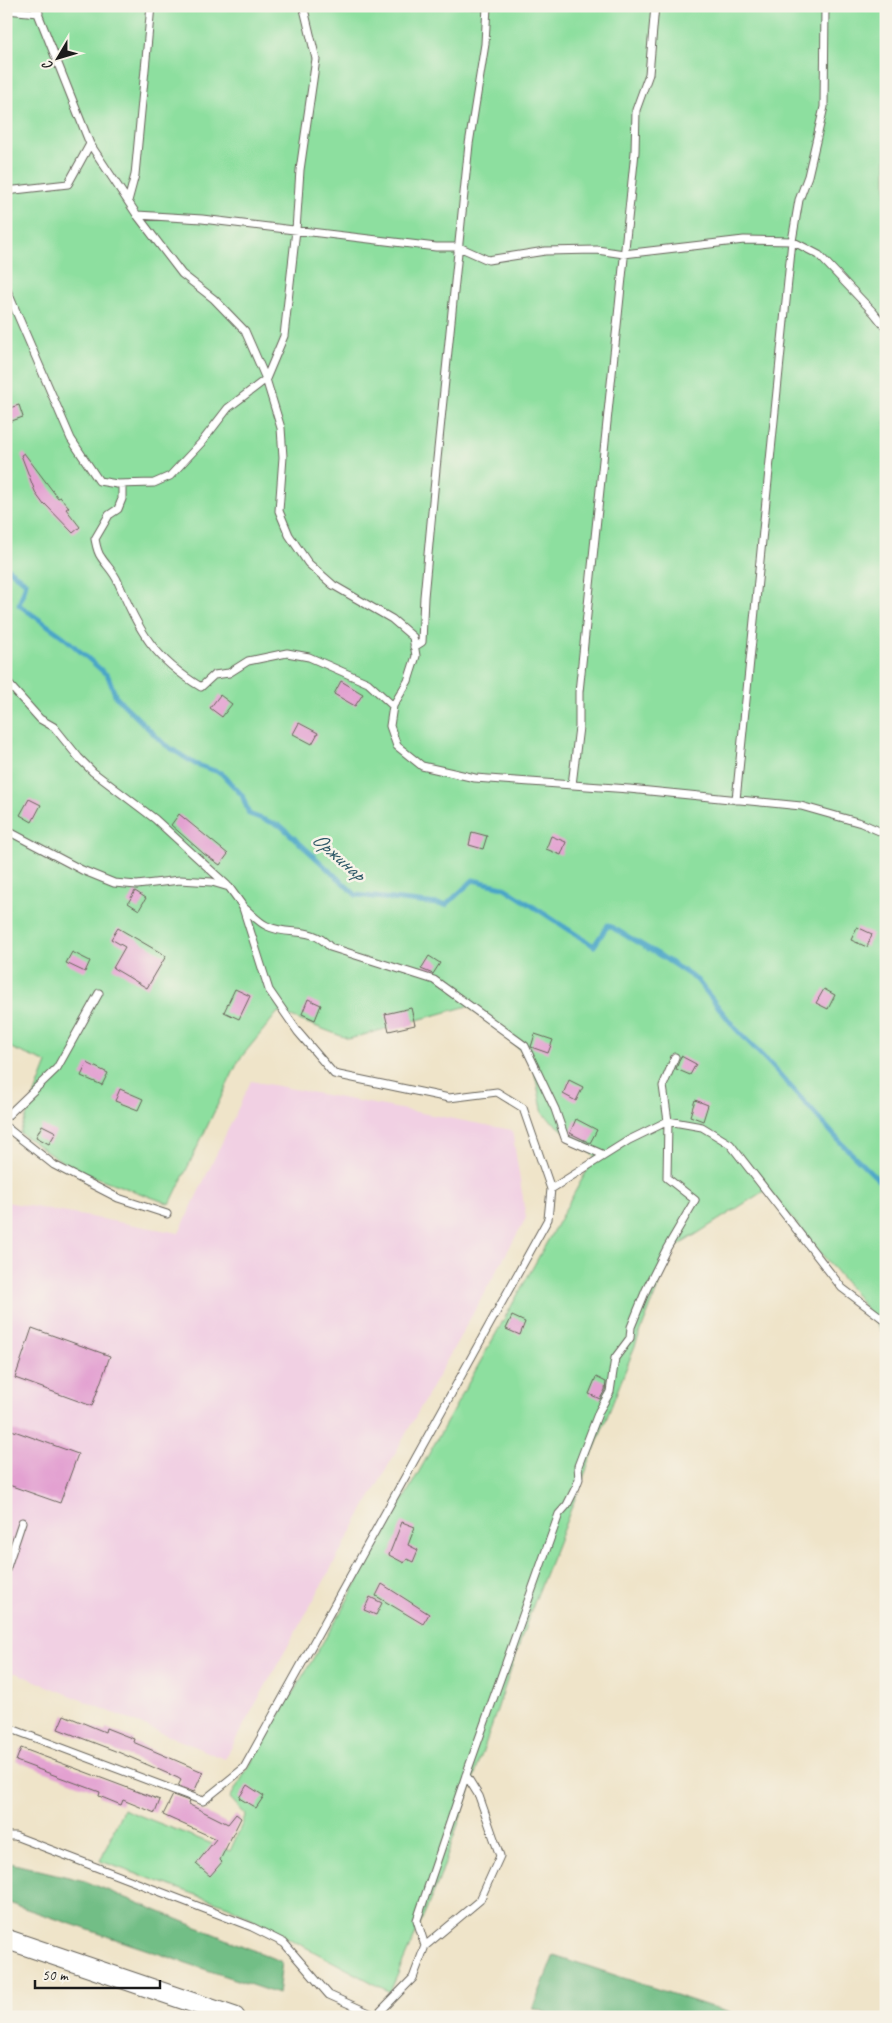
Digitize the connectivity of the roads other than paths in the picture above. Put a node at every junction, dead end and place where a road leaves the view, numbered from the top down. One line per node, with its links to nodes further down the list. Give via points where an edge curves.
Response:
1 (151, 6): 10 (lane, via 136,175)
2 (305, 6): 12 (lane, via 316,60 300,170)
3 (487, 6): 14 (lane)
4 (655, 6): 15 (lane, via 649,74 636,110)
5 (825, 6): 13 (lane, via 824,107 799,200)
6 (6, 10): 7 (lane)
7 (37, 10): 8 (lane)
8 (90, 144): 9 (lane, via 68,184); 10 (lane)
9 (6, 191)
10 (128, 201): 11 (lane)
11 (138, 215): 12 (lane); 18 (lane, via 182,274 214,299 245,331)
12 (296, 230): 14 (lane); 18 (lane, via 284,336)
13 (792, 241): 15 (lane, via 744,240); 17 (lane, via 819,255); 24 (lane)
14 (459, 248): 15 (lane, via 488,260 545,252 597,250); 20 (lane, via 422,642)
15 (624, 254): 23 (lane)
16 (6, 288): 19 (lane, via 71,439 99,481)
17 (886, 328)
18 (266, 379): 19 (lane, via 228,408 202,443 170,476 154,483); 20 (lane, via 281,428 279,511 289,535 308,563 333,585 392,619 413,637)
19 (122, 484): 22 (lane, via 118,509 109,515 95,539 100,556 118,580 140,629 164,660 201,687 214,675 229,674 248,661 287,653 309,657 368,683)
20 (414, 647): 22 (lane, via 416,656 408,681)
21 (6, 681): 27 (lane, via 40,719 54,726 93,772 155,819)
22 (393, 706): 23 (lane, via 390,726 397,746 422,766 475,778)
23 (572, 785): 24 (lane)
24 (736, 800): 26 (lane, via 801,806 861,823)
25 (6, 830): 27 (lane, via 82,870 114,882 137,885 180,880 212,882)
26 (886, 834)
27 (229, 887): 28 (lane)
28 (242, 906): 34 (lane, via 267,926 322,938 330,947 434,980 525,1046 565,1138); 35 (lane, via 269,990 298,1032 334,1074 449,1098 497,1092 523,1108)
29 (99, 993): 31 (lane, via 56,1068)
30 (676, 1056): 32 (lane, via 663,1086)
31 (6, 1117)
32 (668, 1122): 34 (lane); 37 (lane, via 702,1127 730,1144 842,1288); 41 (lane, via 667,1178 695,1200 646,1290 631,1327 630,1338 615,1358 610,1392 599,1411 578,1466 579,1478 572,1498 559,1514)
33 (6, 1127): 36 (lane, via 54,1165 118,1198)
34 (604, 1155): 35 (lane)
35 (551, 1189): 40 (lane, via 548,1218 244,1768 202,1801)
36 (167, 1214)
37 (886, 1320)
38 (22, 1522): 39 (lane)
39 (6, 1570)
40 (9, 1728)
41 (466, 1775): 44 (lane, via 417,1920); 44 (lane, via 479,1796 500,1856 480,1900)
42 (6, 1836): 44 (lane, via 15,1836 252,1927 284,1943 329,1995 376,2016 413,1978)
43 (6, 1939): 45 (main road)
44 (425, 1946)
45 (235, 2017)

